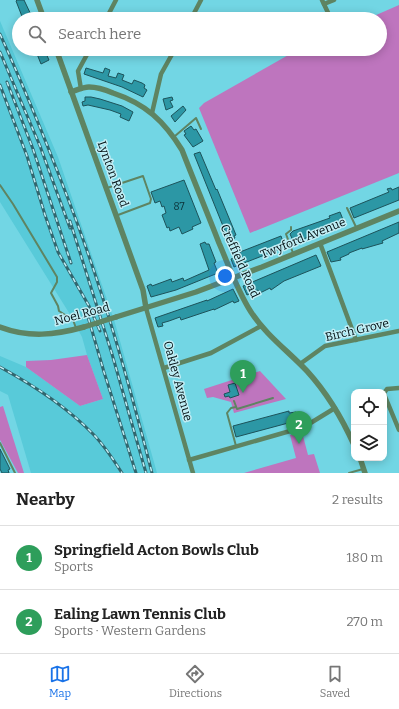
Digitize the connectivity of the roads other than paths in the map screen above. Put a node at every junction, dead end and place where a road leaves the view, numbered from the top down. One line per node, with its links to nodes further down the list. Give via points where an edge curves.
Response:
1 (37, 0): 6 (street)
2 (116, 0): 7 (street)
3 (201, 0): 8 (street)
4 (334, 0): 5 (street)
5 (323, 2): 9 (street)
6 (41, 12)
7 (110, 12)
8 (195, 12)
9 (327, 12)
10 (58, 56): 14 (street, Lynton Road)
11 (86, 56): 13 (street, via 78,71)
12 (171, 56): 15 (street, via 161,74)
13 (81, 89): 14 (street, Creffield Road); 15 (street, Creffield Road, via 89,87 106,90 144,106)
14 (71, 92): 19 (street, Lynton Road)
15 (152, 113): 17 (street, Creffield Road)
16 (201, 129): 17 (lane, via 196,118)
17 (174, 137): 27 (street, Creffield Road)
18 (0, 185): 31 (lane, via 57,277 57,282 50,293 59,311 73,320)
19 (106, 188): 22 (street, Lynton Road); 22 (lane, via 143,176 150,203)
20 (347, 208): 24 (lane)
21 (399, 211): 24 (street, Twyford Avenue)
22 (116, 215): 28 (street, Lynton Road, via 143,290)
23 (292, 227): 26 (lane, via 286,234)
24 (356, 228): 25 (street, Twyford Avenue)
25 (320, 243): 26 (street, Twyford Avenue); 33 (street)
26 (294, 254): 27 (street, Twyford Avenue)
27 (233, 278): 28 (street, Twyford Avenue); 29 (street, Creffield Road)
28 (146, 308): 31 (street, Noel Road, bridge); 35 (street, Oakley Avenue)
29 (261, 326): 34 (street, Creffield Road); 35 (street, via 211,353)
30 (0, 327): 31 (street, Noel Road, via 14,332 40,334)
31 (77, 329)
32 (399, 331): 33 (street, Birch Grove)
33 (356, 340): 34 (street, Birch Grove, via 324,346)
34 (300, 364): 42 (street, Creffield Road)
35 (164, 368): 47 (street, Oakley Avenue)
36 (399, 388): 37 (street)
37 (387, 389)
38 (273, 398): 41 (lane, via 237,409)
39 (234, 401): 41 (lane)
40 (387, 401): 43 (street)
41 (236, 407): 46 (lane, via 227,413)
42 (335, 408): 44 (street, Creffield Road); 46 (street, via 304,427)
43 (399, 430)
44 (351, 438)
45 (0, 443): 50 (lane)
46 (236, 447): 47 (street)
47 (189, 460): 51 (street, Oakley Avenue)
48 (361, 461): 49 (street)
49 (364, 471): 52 (lane)
50 (15, 473)
51 (193, 473)
52 (349, 473)

